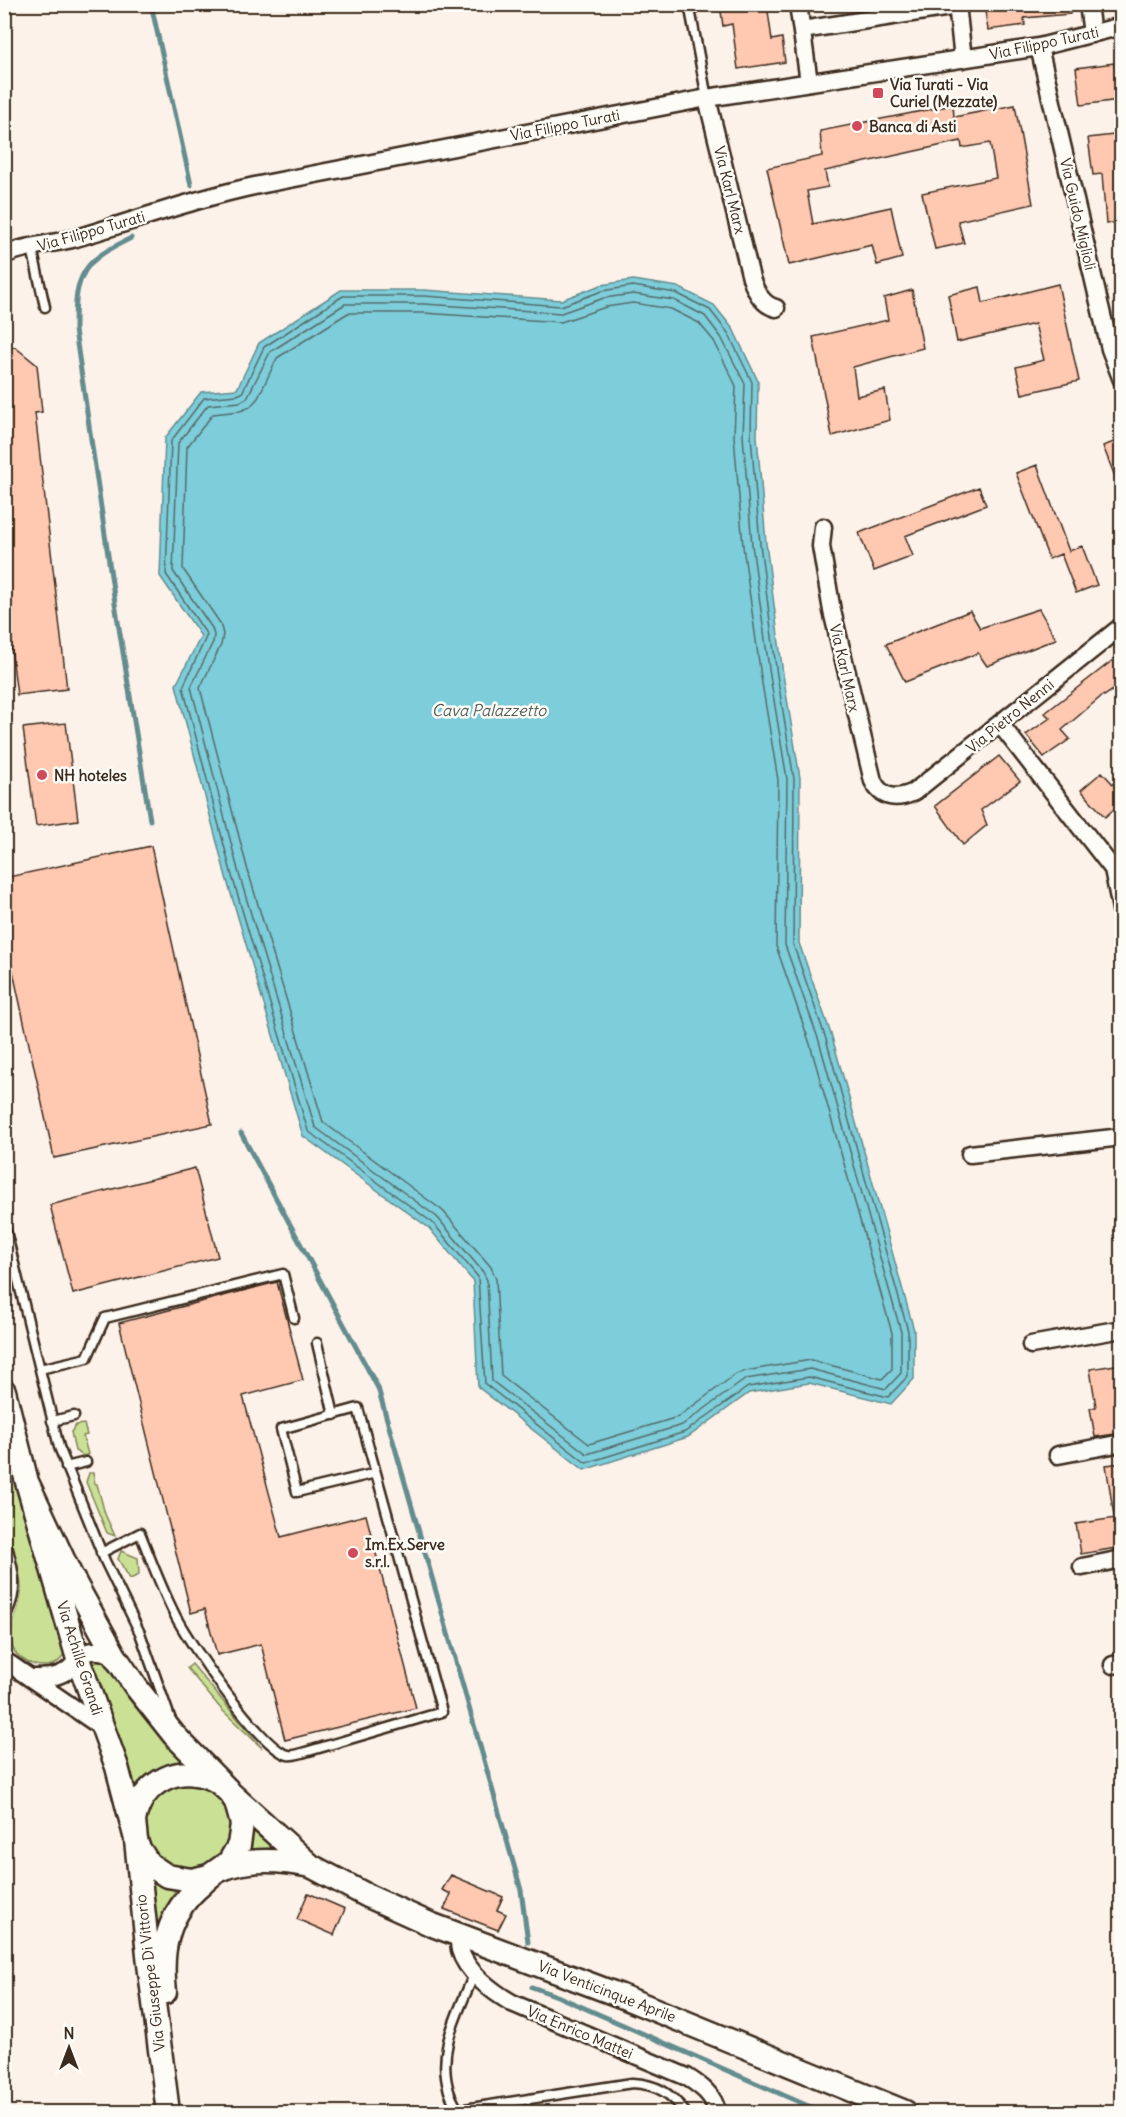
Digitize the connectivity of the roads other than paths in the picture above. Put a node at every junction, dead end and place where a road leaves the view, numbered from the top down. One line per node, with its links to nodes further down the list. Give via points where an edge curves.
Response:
1 (689, 4): 11 (lane)
2 (798, 4): 6 (street)
3 (1088, 4): 7 (street)
4 (957, 5): 6 (street); 9 (street)
5 (1122, 26): 7 (street, Via Filippo Turati)
6 (802, 30): 10 (street)
7 (1092, 34): 8 (street, Via Filippo Turati)
8 (1039, 47): 9 (street, Via Filippo Turati); 16 (street, Via Guido Miglioli, via 1110,349)
9 (963, 59): 10 (street, Via Filippo Turati)
10 (809, 82): 11 (street, Via Filippo Turati)
11 (707, 98): 12 (street, Via Filippo Turati, via 229,191); 15 (street, Via Karl Marx, via 751,278 761,298)
12 (32, 248): 13 (street, Via Filippo Turati); 14 (lane)
13 (8, 251)
14 (45, 307)
15 (776, 308)
16 (1122, 381)
17 (823, 527): 20 (street, Via Karl Marx, via 821,546 832,611 873,781 883,795)
18 (1122, 626): 19 (street, Via Pietro Nenni)
19 (1000, 724): 20 (street, Via Pietro Nenni, via 914,792); 21 (street)
20 (894, 797)
21 (1117, 868): 22 (street)
22 (1122, 914)
23 (1122, 1137): 24 (street)
24 (969, 1154)
25 (4, 1223): 30 (lane)
26 (294, 1318): 30 (lane, via 283,1274 105,1318 87,1358)
27 (1122, 1329): 29 (street)
28 (317, 1343): 32 (lane)
29 (1031, 1345)
30 (40, 1369): 34 (lane)
31 (4, 1391): 40 (main road, Via Achille Grandi)
32 (334, 1414): 39 (lane, via 358,1408); 39 (lane, via 281,1429 297,1492)
33 (74, 1416): 34 (lane)
34 (52, 1420): 38 (lane)
35 (1122, 1443): 36 (street)
36 (1058, 1455)
37 (86, 1462): 38 (lane)
38 (66, 1467): 42 (lane)
39 (375, 1473): 42 (lane, via 442,1712 302,1753 288,1755 276,1748 206,1665 174,1615 140,1533)
40 (27, 1482): 46 (main road, Via Achille Grandi, via 70,1574); 47 (main road, Via Achille Grandi)
41 (4, 1550): 45 (street, via 12,1578)
42 (101, 1553): 51 (lane, via 140,1633 171,1714)
43 (1122, 1559): 44 (street)
44 (1082, 1567)
45 (4, 1610)
46 (116, 1656): 47 (street, via 93,1652); 51 (main road, Via Achille Grandi)
47 (78, 1659): 49 (street, via 58,1676); 50 (main road, Via Achille Grandi)
48 (4, 1660): 49 (street)
49 (32, 1678): 50 (street)
50 (103, 1728): 53 (main road, Via Achille Grandi)
51 (174, 1735): 52 (main road, Via Achille Grandi)
52 (225, 1787): 53 (main road, via 208,1776 194,1773 161,1780 139,1804); 54 (main road, Via Venticinque Aprile); 55 (main road, Via Achille Grandi, via 238,1806 242,1829 235,1853)
53 (135, 1833): 55 (main road, Via Achille Grandi, via 146,1860 167,1876 194,1880); 59 (main road, Via Giuseppe Di Vittorio)
54 (311, 1866): 55 (main road, Via Venticinque Aprile, via 265,1861); 56 (main road, Via Venticinque Aprile)
55 (219, 1870): 60 (main road, Via Giuseppe Di Vittorio, via 182,1904 167,1937 165,1986)
56 (459, 1936): 57 (street, Via Enrico Mattei, via 460,1950); 63 (main road, Via Venticinque Aprile, via 663,2012)
57 (475, 1973): 58 (lane, via 444,2053 449,2091); 62 (street, Via Enrico Mattei, via 494,1993 512,2003 687,2077 705,2090)
58 (458, 2111): 61 (lane, via 632,2084 658,2087)
59 (168, 2112)
60 (183, 2112)
61 (685, 2112)
62 (717, 2112)
63 (905, 2112)

